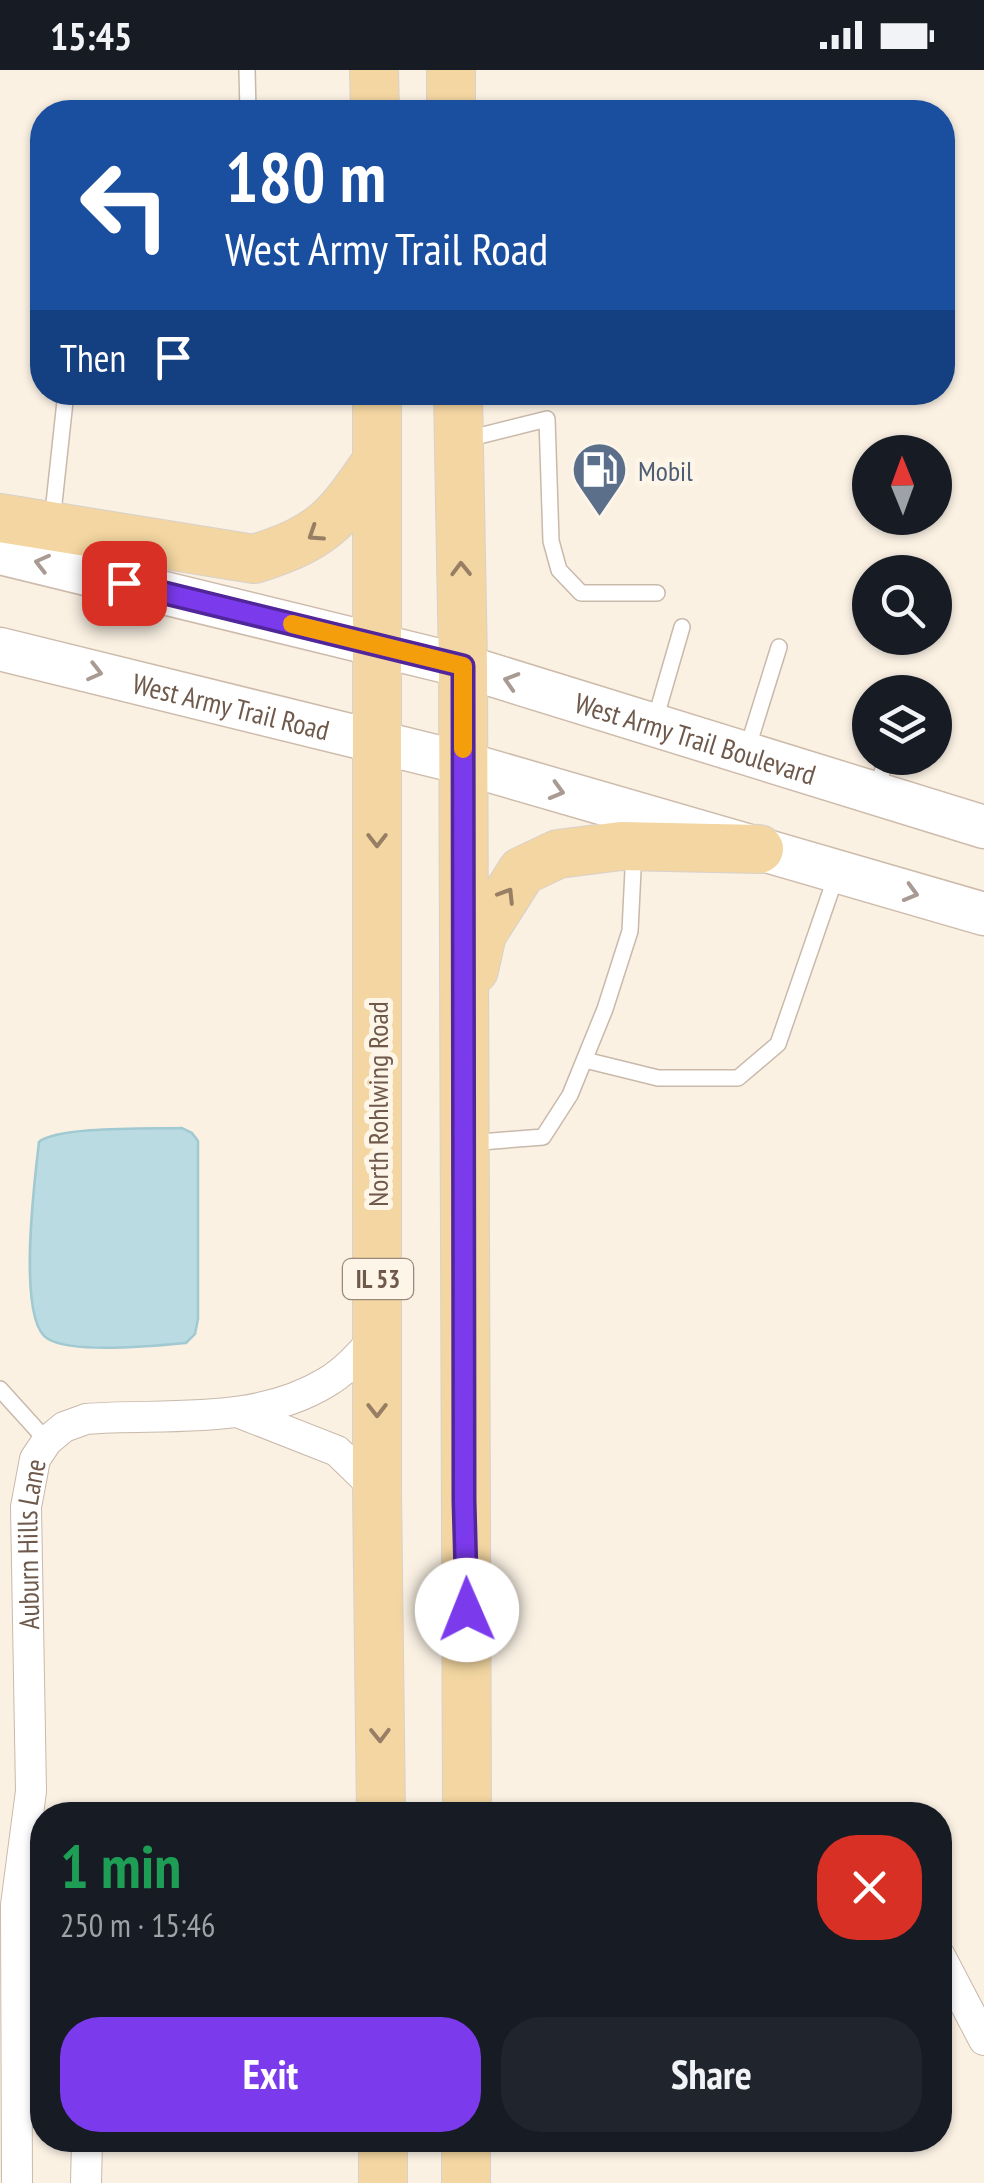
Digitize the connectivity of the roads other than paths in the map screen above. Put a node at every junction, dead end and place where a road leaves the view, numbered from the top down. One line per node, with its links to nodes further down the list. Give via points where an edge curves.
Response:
1 (248, 70): 4 (lane)
2 (374, 70): 5 (main road)
3 (450, 70): 6 (main road)
4 (248, 100)
5 (375, 100)
6 (451, 100)
7 (65, 405): 13 (lane)
8 (377, 405): 11 (main road, North Rohlwing Road / IL 53)
9 (458, 405): 10 (main road)
10 (459, 441): 15 (lane, via 547,419 551,541 559,570 581,592); 20 (main road, one-way to 10)
11 (378, 461): 13 (main road, one-way to 13, via 324,530 254,559); 17 (main road, North Rohlwing Road / IL 53)
12 (0, 518): 13 (main road)
13 (52, 526)
14 (0, 553): 17 (main road, one-way to 14)
15 (657, 593)
16 (682, 627): 21 (lane)
17 (374, 645): 20 (main road); 22 (main road, North Rohlwing Road / IL 53)
18 (779, 647): 23 (lane)
19 (0, 649): 22 (main road, West Army Trail Road, one-way to 22)
20 (463, 666): 21 (main road, West Army Trail Boulevard, one-way to 20); 24 (main road)
21 (654, 724): 23 (main road, West Army Trail Boulevard)
22 (377, 742): 24 (main road, West Army Trail Road); 34 (main road, North Rohlwing Road / IL 53, one-way to 34)
23 (746, 754): 25 (main road, West Army Trail Boulevard)
24 (463, 763): 28 (main road, one-way to 28); 31 (main road)
25 (881, 776): 26 (main road, West Army Trail Boulevard)
26 (984, 828)
27 (634, 846): 28 (main road); 31 (main road, one-way to 27, via 482,934 522,871 558,854); 32 (lane, via 630,930)
28 (759, 849): 29 (main road)
29 (838, 872): 30 (main road, one-way to 30); 32 (lane, via 778,1044 738,1078 658,1078)
30 (984, 914)
31 (464, 1018): 33 (main road)
32 (585, 1060): 33 (lane, via 542,1138)
33 (464, 1144): 42 (main road)
34 (378, 1335): 36 (street, Auburn Hills Lane, via 326,1383); 38 (main road, North Rohlwing Road / IL 53, one-way to 38)
35 (0, 1390): 37 (lane)
36 (240, 1413): 37 (street, Auburn Hills Lane, via 86,1419); 38 (street, Auburn Hills Lane, via 337,1452)
37 (47, 1441): 39 (street, Auburn Hills Lane, via 35,1459 26,1507)
38 (377, 1490): 41 (main road, North Rohlwing Road / IL 53, one-way to 41)
39 (31, 1792): 40 (street, Auburn Hills Lane); 45 (street, Auburn Hills Lane, via 16,1904)
40 (34, 1802)
41 (381, 1802)
42 (467, 1802)
43 (952, 1979): 44 (street)
44 (984, 2040)
45 (30, 2109): 49 (street, Auburn Hills Lane)
46 (86, 2152): 50 (street)
47 (383, 2152): 51 (main road)
48 (466, 2152): 52 (main road)
49 (17, 2183)
50 (86, 2183)
51 (383, 2183)
52 (466, 2183)

